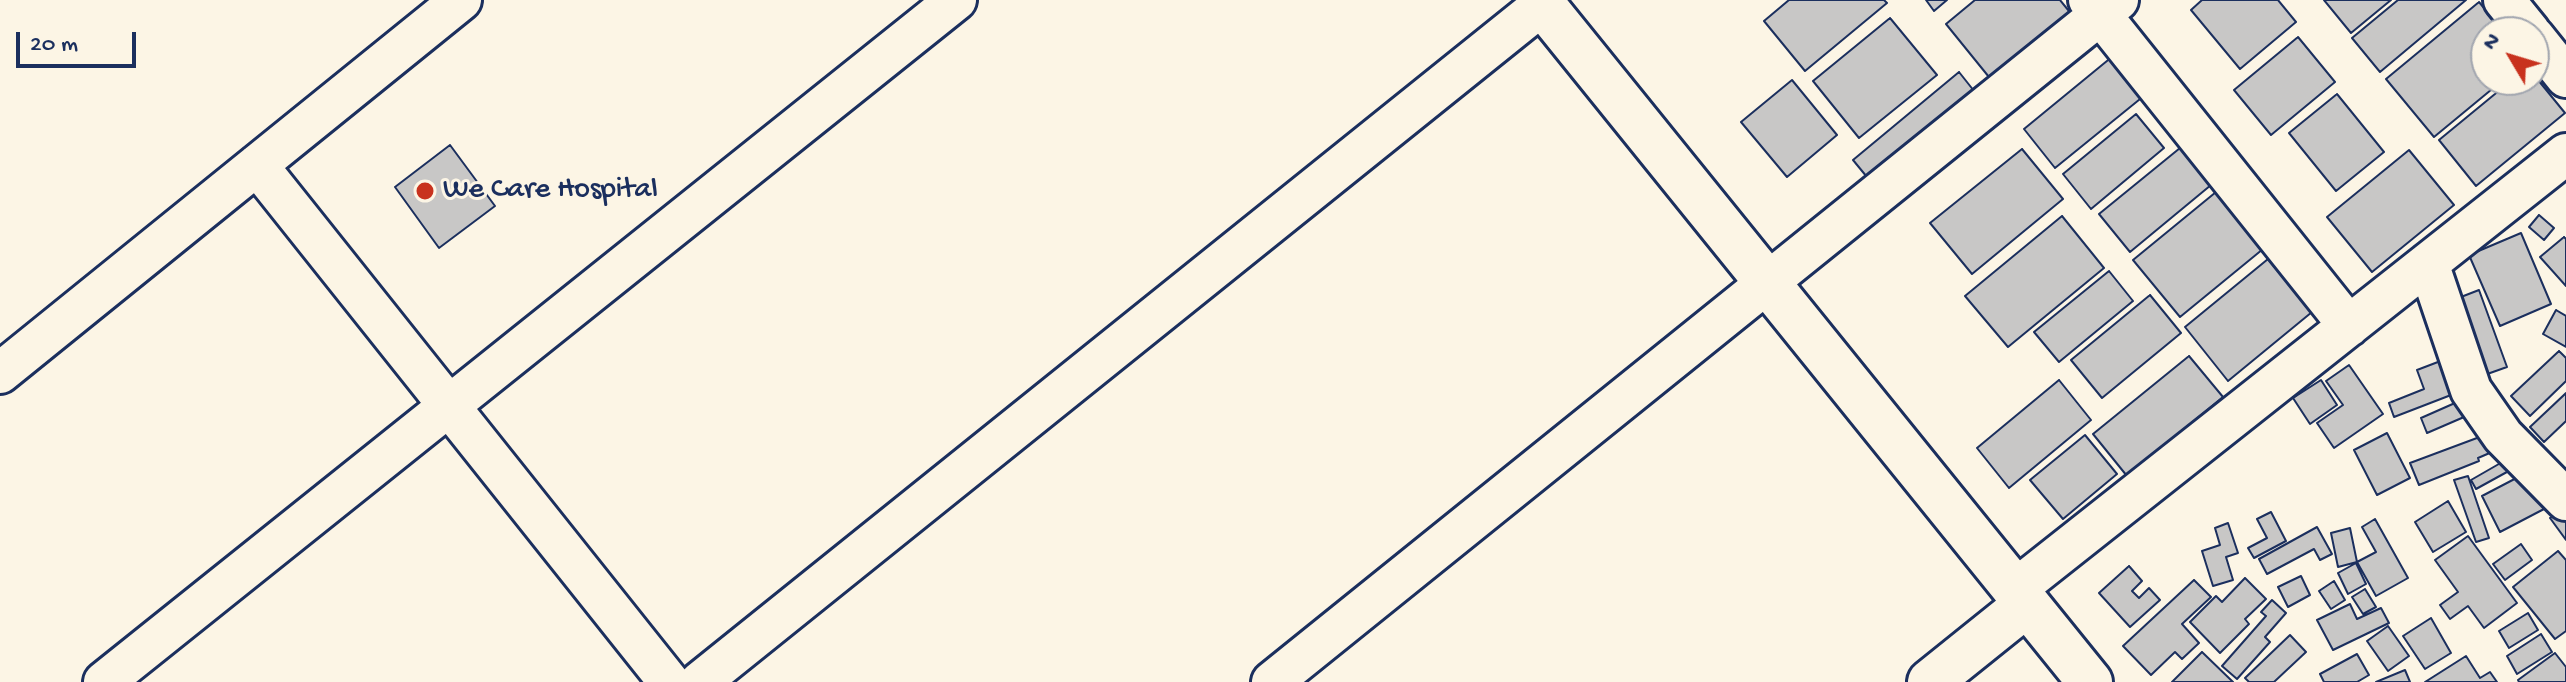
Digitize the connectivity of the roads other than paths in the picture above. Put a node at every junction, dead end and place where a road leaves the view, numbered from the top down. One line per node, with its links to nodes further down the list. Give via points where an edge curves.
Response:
1 (461, 0): 10 (street)
2 (956, 0): 15 (street)
3 (2504, 0): 6 (street)
4 (1540, 2): 12 (street); 20 (street)
5 (2103, 5): 12 (street); 13 (street)
6 (2517, 16)
7 (2550, 57): 8 (street)
8 (2566, 77)
9 (2566, 154): 11 (street)
10 (257, 165): 14 (street); 15 (street)
11 (2428, 263): 13 (street); 16 (street, via 2471,390 2503,436)
12 (1767, 282): 17 (street); 21 (street)
13 (2349, 326): 17 (street)
14 (0, 373)
15 (449, 406): 18 (street); 19 (street)
16 (2566, 500)
17 (2022, 597): 22 (street); 23 (street)
18 (104, 682)
19 (669, 682)
20 (700, 682)
21 (1272, 682)
22 (1930, 682)
23 (2090, 682)

